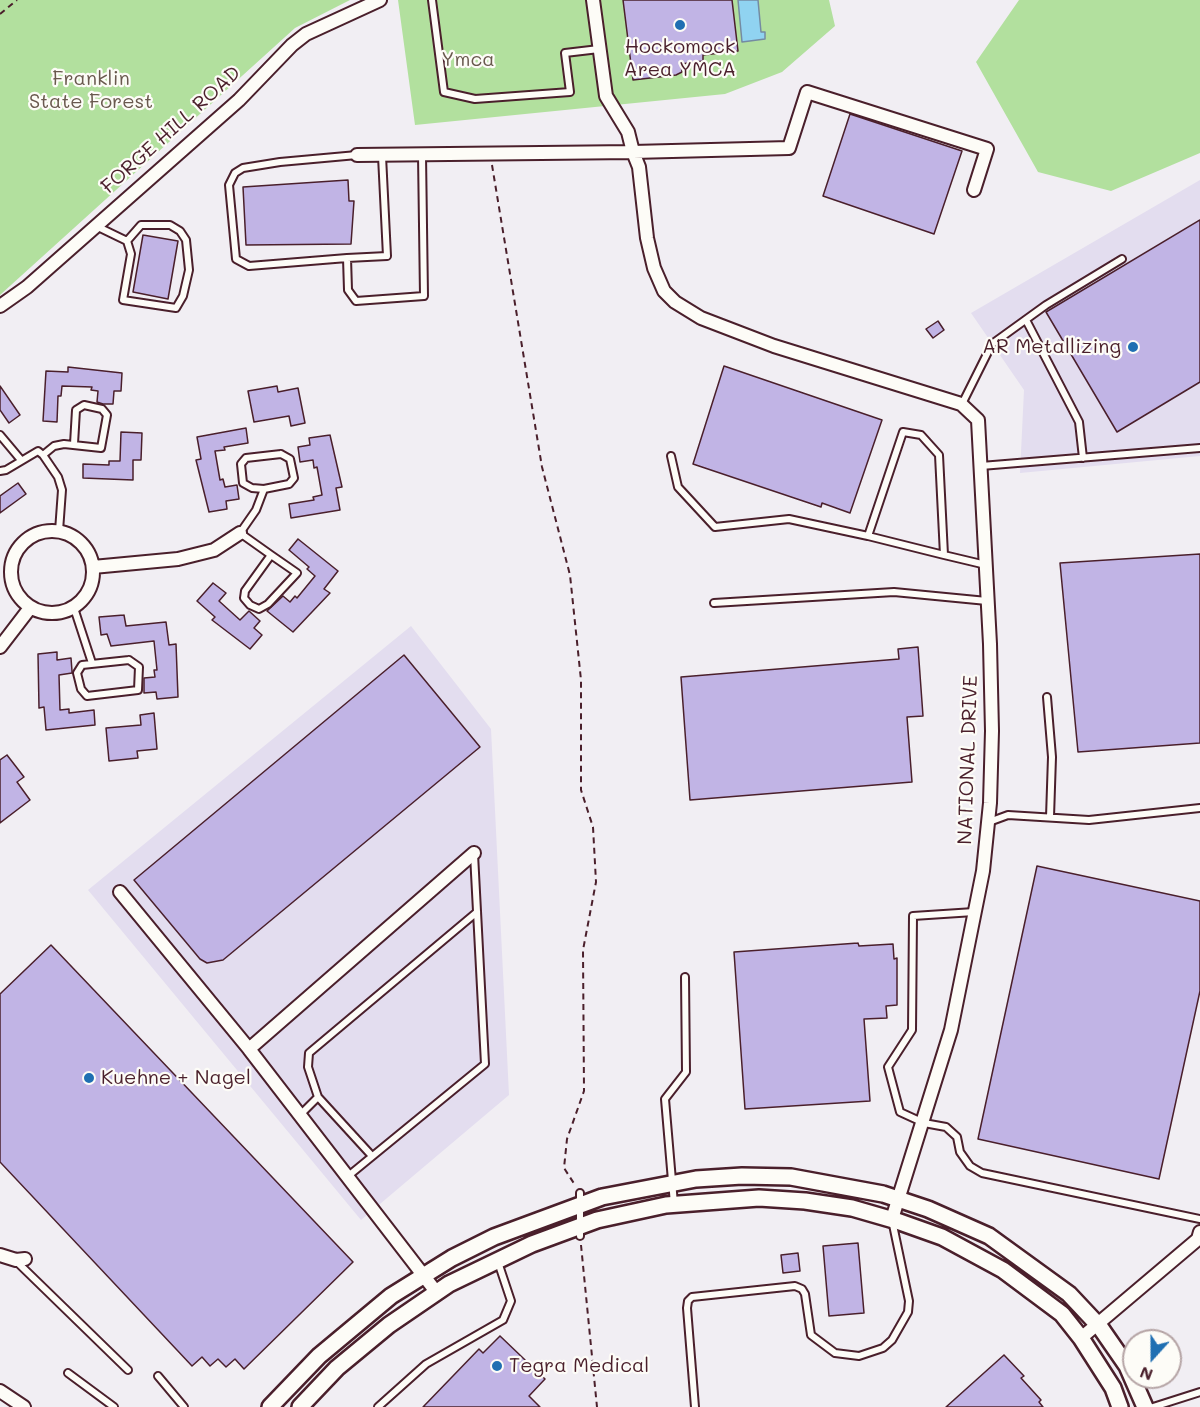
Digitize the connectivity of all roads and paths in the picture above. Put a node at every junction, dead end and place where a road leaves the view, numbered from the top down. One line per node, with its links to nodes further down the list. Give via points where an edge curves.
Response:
1 (17, 0): 5 (path)
2 (380, 0): 13 (street, FORGE HILL ROAD, via 306,34 292,45 239,100)
3 (432, 0): 6 (lane, via 444,92 475,99 570,92 565,54)
4 (592, 0): 6 (street)
5 (0, 14)
6 (600, 49): 7 (street, via 606,96 628,132)
7 (633, 152): 8 (street); 12 (street, via 789,148 807,92 987,149); 19 (street, via 639,167 654,268 664,291 675,302 701,318 774,346)
8 (490, 153): 9 (street); 59 (path, via 542,467 570,574 581,680 581,790 593,827 596,882 583,950 584,1091 567,1139 564,1168)
9 (422, 154): 11 (street); 15 (lane, via 424,296 356,301 348,290)
10 (357, 155): 11 (street); 15 (lane, via 243,168 229,185 236,259 249,266)
11 (382, 156): 15 (lane, via 387,256)
12 (974, 190)
13 (95, 226): 14 (lane); 17 (street, FORGE HILL ROAD, via 27,288)
14 (127, 242): 14 (lane, via 131,254 123,300 176,308 189,270 186,240 180,231 170,225 141,225)
15 (347, 258)
16 (1122, 259): 18 (lane)
17 (0, 306)
18 (1026, 320): 19 (lane, via 992,344); 25 (lane, via 1079,422)
19 (961, 404): 27 (street, NATIONAL DRIVE, via 978,420)
20 (0, 435): 26 (lane)
21 (74, 444): 21 (lane, via 101,448 107,415 102,409 84,405 76,410); 23 (lane, via 54,446)
22 (1200, 448): 25 (lane)
23 (43, 455): 26 (lane, via 38,451); 30 (lane, via 62,490)
24 (671, 456): 32 (lane, via 678,487 715,527 789,519)
25 (1083, 458): 27 (lane)
26 (21, 460): 28 (lane)
27 (981, 466): 35 (street, NATIONAL DRIVE)
28 (0, 471)
29 (264, 489): 29 (lane, via 243,483 241,464 246,458 281,454 290,459 294,478 289,484); 31 (lane, via 256,510)
30 (59, 531): 36 (street, via 82,544); 39 (street, via 34,534 15,552 11,564 13,589)
31 (240, 533): 33 (lane); 36 (street, via 214,550 178,559)
32 (868, 536): 34 (lane); 34 (lane, via 903,432 921,435 939,455)
33 (272, 555): 33 (lane, via 297,573 259,609 244,598 245,591)
34 (944, 555): 35 (lane)
35 (987, 565): 37 (street, NATIONAL DRIVE)
36 (93, 567): 40 (street, via 89,590)
37 (988, 601): 38 (lane, via 894,592); 46 (street, NATIONAL DRIVE, via 992,731)
38 (714, 603)
39 (30, 608): 40 (street, via 52,614); 41 (street)
40 (74, 608): 42 (lane)
41 (0, 647)
42 (92, 663): 42 (lane, via 82,665 77,674 87,696 138,690 139,667 129,660)
43 (1047, 697): 45 (lane, via 1053,766)
44 (1200, 808): 45 (lane, via 1089,820)
45 (1050, 817): 46 (lane, via 1008,815)
46 (988, 822): 50 (street, NATIONAL DRIVE)
47 (474, 853): 49 (lane); 52 (street)
48 (120, 892): 52 (street)
49 (477, 912): 53 (lane, via 309,1053 308,1067); 56 (lane, via 485,1064)
50 (974, 912): 55 (street, NATIONAL DRIVE, via 951,1029); 55 (lane, via 912,916 912,1030 888,1067 900,1112)
51 (685, 977): 58 (lane, via 686,1072 665,1099)
52 (249, 1049): 54 (street)
53 (318, 1097): 54 (lane); 56 (lane)
54 (299, 1115): 57 (street)
55 (924, 1123): 60 (street, NATIONAL DRIVE); 63 (lane, via 946,1127 957,1137 960,1152 970,1166 982,1173)
56 (372, 1156): 57 (lane)
57 (347, 1178): 69 (street)
58 (672, 1183): 59 (street); 60 (street, via 742,1176 791,1177); 61 (lane)
59 (581, 1199): 64 (lane); 69 (street, via 494,1237)
60 (898, 1199): 62 (street, NATIONAL DRIVE); 71 (street, via 989,1236 1069,1294)
61 (674, 1204): 62 (street, via 759,1198 805,1200); 64 (street)
62 (892, 1219): 72 (street, via 942,1237 1003,1270 1062,1314); 85 (lane, via 909,1301 908,1312 892,1340 883,1348 859,1356 835,1353 811,1335 805,1294 795,1286 692,1297 687,1308)
63 (1200, 1219)
64 (580, 1231): 68 (street, via 532,1244); 84 (path)
65 (1200, 1232): 71 (street, via 1198,1239)
66 (0, 1254): 67 (street)
67 (20, 1260): 73 (lane)
68 (498, 1260): 70 (street); 83 (lane, via 512,1301 503,1320 426,1364)
69 (424, 1276): 70 (street); 81 (street, via 354,1325)
70 (437, 1293): 82 (street, via 337,1368)
71 (1097, 1324): 72 (street); 87 (street, via 1127,1366)
72 (1082, 1338): 86 (street, via 1113,1388)
73 (128, 1370)
74 (68, 1373): 79 (lane)
75 (158, 1376): 80 (lane)
76 (0, 1391): 78 (street)
77 (1200, 1392): 88 (lane)
78 (24, 1407)
79 (114, 1407)
80 (184, 1407)
81 (270, 1407)
82 (300, 1407)
83 (378, 1407)
84 (597, 1407)
85 (695, 1407)
86 (1120, 1407)
87 (1144, 1407)
88 (1153, 1407)

